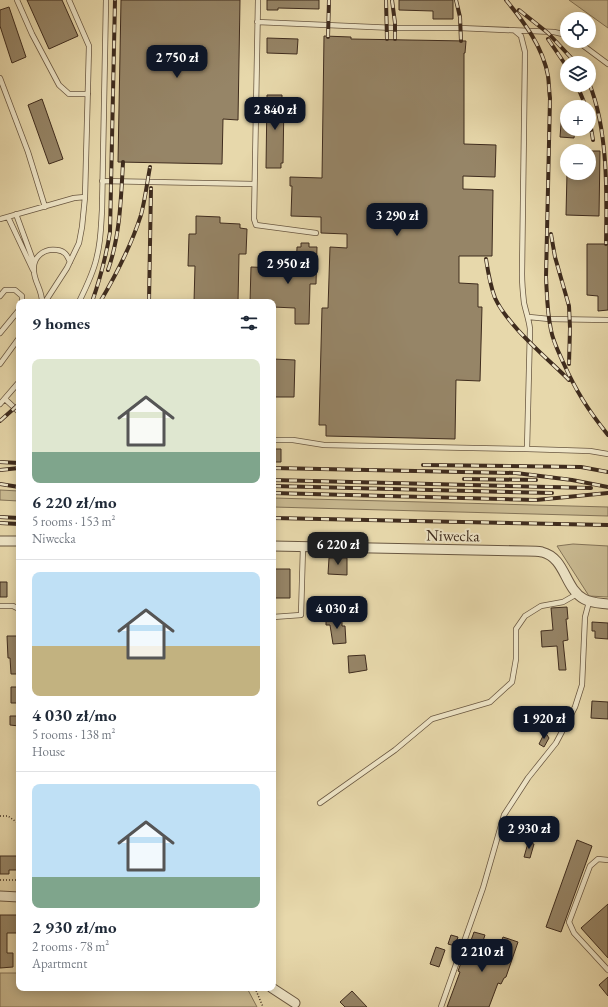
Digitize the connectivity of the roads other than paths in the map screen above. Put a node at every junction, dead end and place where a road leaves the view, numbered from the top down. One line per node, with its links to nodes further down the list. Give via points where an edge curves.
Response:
1 (17, 0): 11 (lane, via 59,85 69,94)
2 (69, 0): 11 (lane, via 89,46)
3 (106, 0): 12 (lane)
4 (258, 0): 5 (lane)
5 (257, 22): 6 (lane); 13 (lane)
6 (515, 31): 7 (lane); 29 (lane, via 521,36 525,52 522,274 525,306)
7 (560, 33)
8 (586, 48): 9 (lane)
9 (608, 64)
10 (0, 78): 15 (lane, via 28,152)
11 (88, 94): 14 (lane)
12 (102, 181): 13 (lane); 27 (lane, via 98,256)
13 (254, 184): 19 (lane, via 256,225)
14 (85, 197): 15 (lane); 20 (lane, via 79,243)
15 (45, 207): 16 (lane)
16 (16, 214): 17 (lane); 21 (lane)
17 (8, 217): 18 (lane); 22 (lane)
18 (0, 220)
19 (316, 233)
20 (70, 262): 21 (lane, via 67,254 52,249 43,251); 26 (lane)
21 (34, 263): 22 (lane)
22 (34, 272): 25 (lane)
23 (0, 296): 24 (lane, via 5,290 15,290)
24 (22, 299)
25 (43, 299)
26 (45, 299)
27 (80, 299)
28 (16, 314): 31 (lane)
29 (529, 317): 30 (lane); 39 (lane)
30 (608, 320)
31 (0, 333)
32 (16, 342): 33 (lane)
33 (0, 364)
34 (16, 386): 35 (lane)
35 (5, 399): 36 (lane); 37 (lane)
36 (0, 404)
37 (16, 409)
38 (276, 440): 39 (lane, via 324,445)
39 (526, 449): 40 (lane)
40 (608, 454)
41 (0, 541): 42 (street)
42 (16, 541)
43 (276, 546): 44 (street, Niwecka)
44 (303, 547): 45 (street, Niwecka, via 542,552 559,563); 50 (lane, via 301,614)
45 (577, 594): 46 (street, Niwecka); 51 (lane, via 563,602 541,606 525,616 516,629 516,659 512,682 490,702 432,719 395,750)
46 (589, 602): 47 (street, Niwecka); 58 (lane, via 585,616 582,685 575,707 556,744 528,778 504,815 483,888)
47 (608, 604)
48 (0, 606): 49 (lane)
49 (16, 608)
50 (276, 617)
51 (320, 803)
52 (608, 860): 55 (lane, via 598,859 590,866 569,922 574,933)
53 (0, 896): 54 (street)
54 (16, 897)
55 (608, 970)
56 (276, 991): 57 (street)
57 (295, 1006)
58 (440, 1007)

